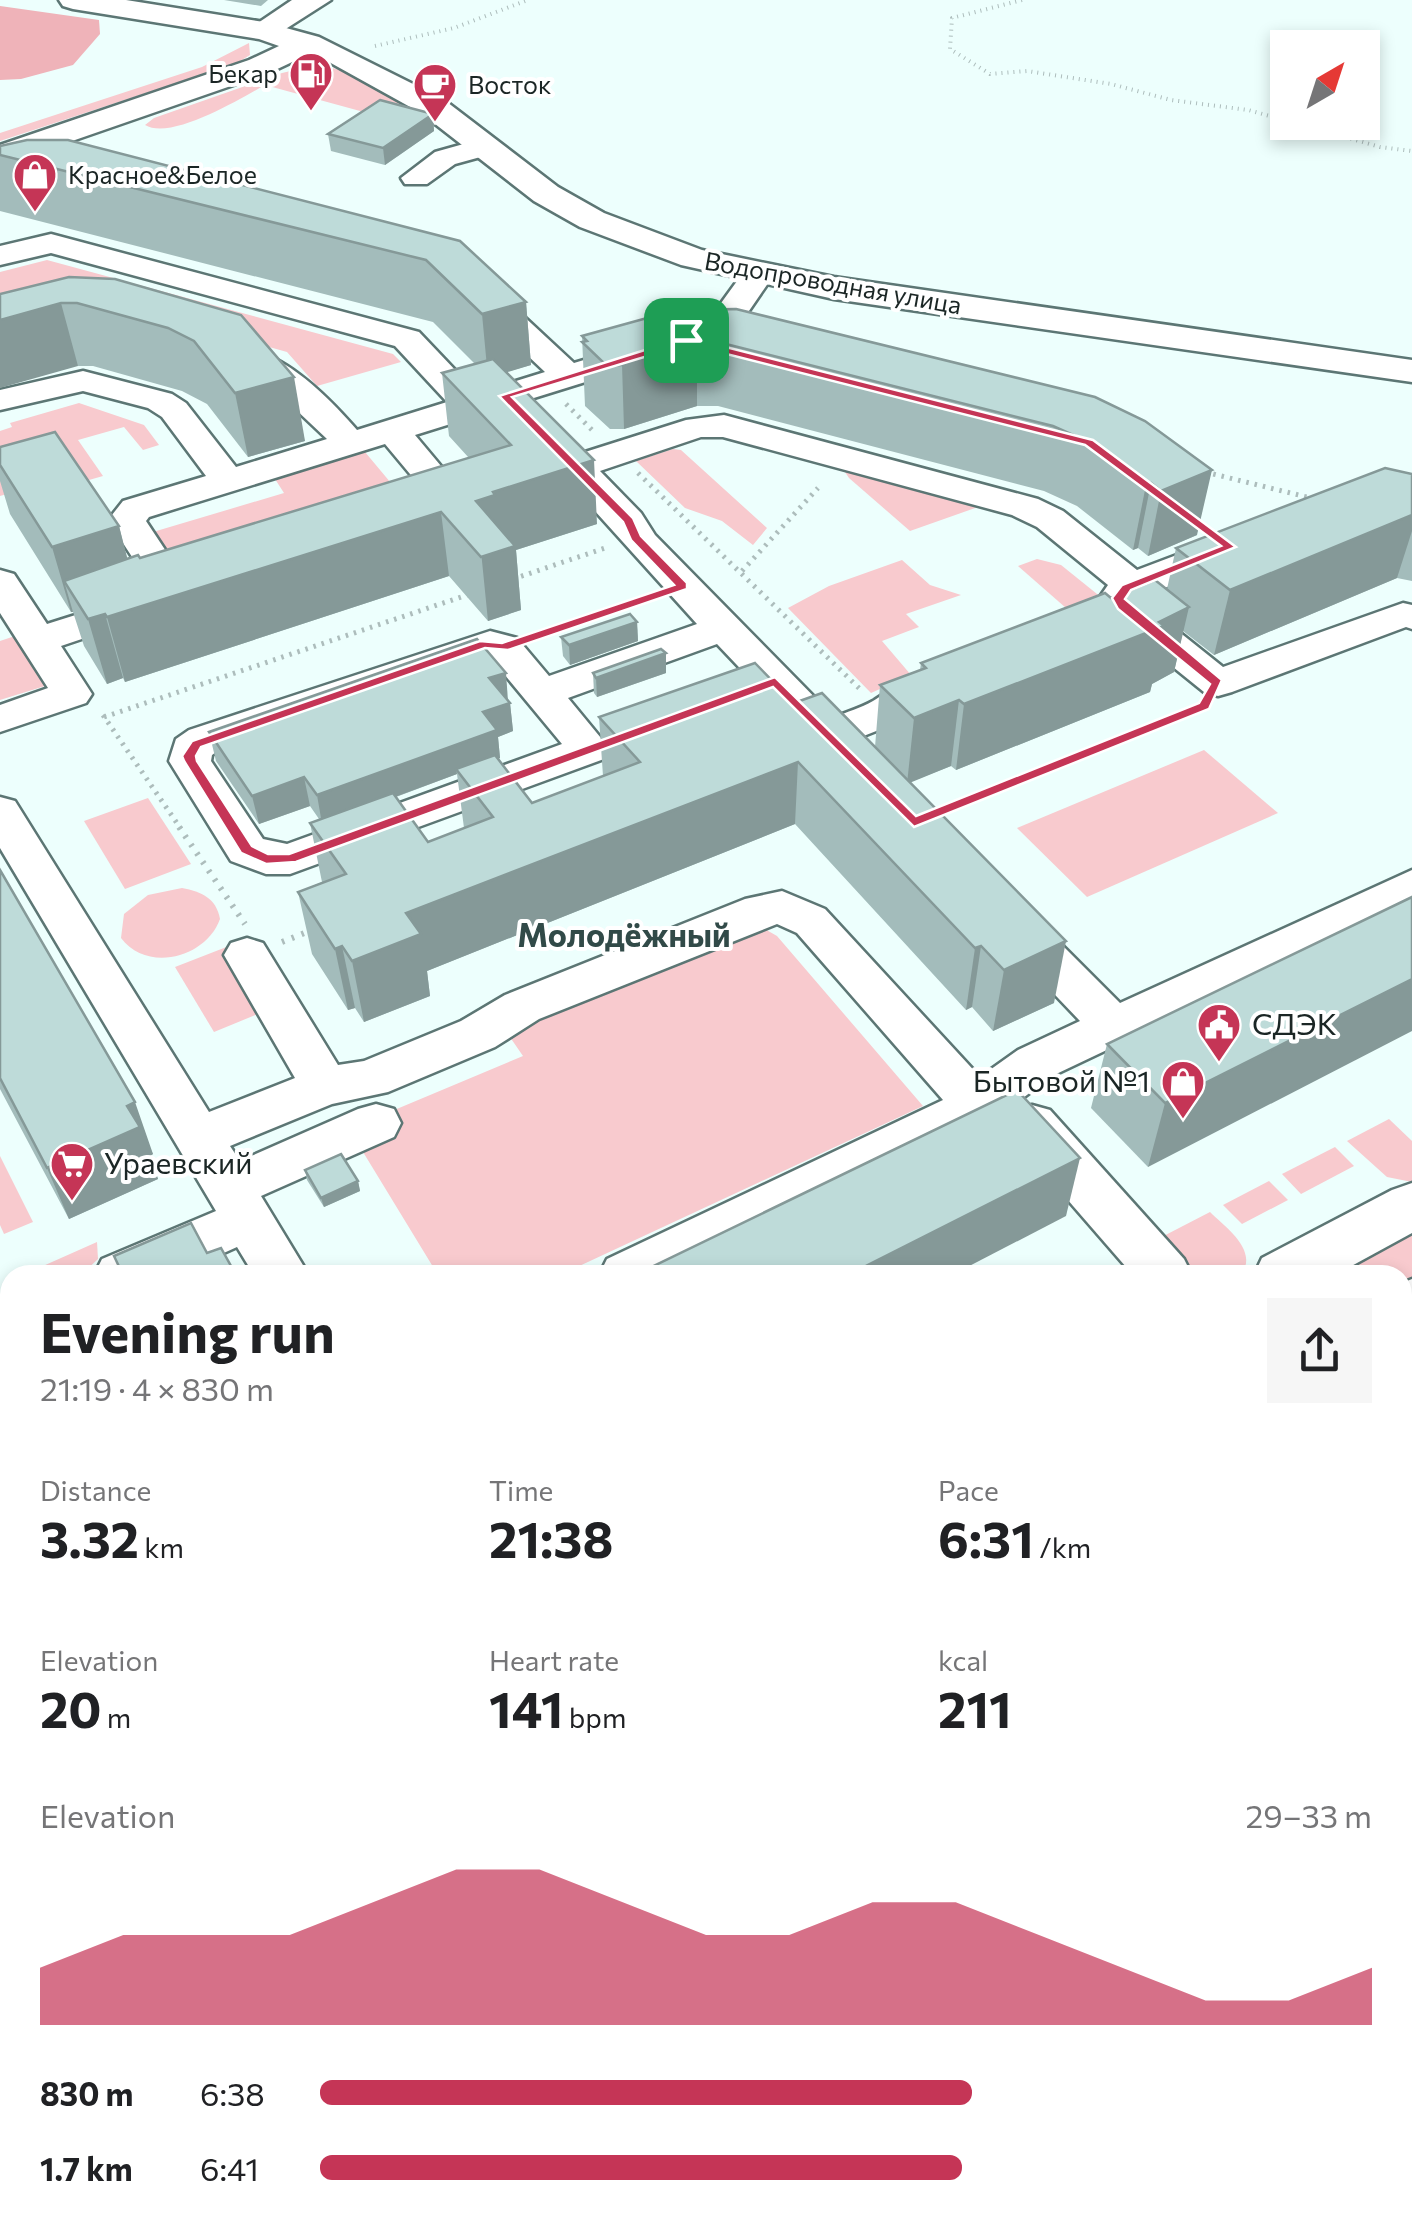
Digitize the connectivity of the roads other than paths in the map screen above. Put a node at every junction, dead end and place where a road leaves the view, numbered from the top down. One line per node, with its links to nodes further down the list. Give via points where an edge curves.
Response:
1 (73, 0): 3 (main road, Водопроводная улица)
2 (308, 1): 3 (lane)
3 (264, 31): 4 (main road, Водопроводная улица)
4 (324, 49): 5 (main road, Водопроводная улица, via 398,85); 6 (main road)
5 (485, 146): 7 (lane, via 445,158); 9 (main road, Водопроводная улица, via 592,220 693,258)
6 (0, 156)
7 (416, 178)
8 (0, 256): 15 (lane, via 51,244 407,339)
9 (759, 273): 12 (main road, Водопроводная улица); 13 (lane, via 728,317 706,332)
10 (442, 283): 13 (lane, via 479,293)
11 (206, 348): 17 (lane, via 272,369 323,410)
12 (1412, 371)
13 (557, 380): 15 (lane)
14 (0, 400): 19 (lane, via 83,380 160,401)
15 (488, 401): 16 (lane); 18 (lane)
16 (391, 429): 17 (lane); 20 (lane, via 449,497 436,513)
17 (348, 441): 19 (lane)
18 (576, 466): 23 (lane, via 698,427 740,430 1025,507 1050,519); 25 (lane)
19 (228, 480): 26 (lane, via 130,514 130,526 194,590)
20 (391, 528)
21 (1268, 534): 23 (lane)
22 (0, 582): 26 (lane)
23 (1127, 596): 24 (lane, via 1218,683); 27 (lane, via 1099,622)
24 (1412, 617)
25 (724, 628): 29 (lane); 31 (lane)
26 (38, 640): 30 (lane, via 88,706)
27 (1038, 644)
28 (968, 670): 31 (lane)
29 (541, 692): 29 (lane, via 589,750 290,859 246,850 190,761 191,750 204,740 484,644 503,648)
30 (0, 719)
31 (828, 735): 33 (lane)
32 (0, 811): 41 (lane)
33 (914, 822)
34 (1412, 886): 37 (lane)
35 (981, 890): 37 (lane)
36 (254, 952): 38 (lane)
37 (1114, 1026): 39 (lane, via 1035,1064)
38 (326, 1086): 39 (lane, via 371,1079 478,1034 522,1007 782,907 814,926); 41 (lane)
39 (990, 1098): 46 (lane); 47 (lane)
40 (376, 1123): 42 (lane)
41 (200, 1137): 42 (lane)
42 (240, 1203): 44 (lane); 45 (lane)
43 (1412, 1206): 48 (main road)
44 (137, 1265)
45 (276, 1265)
46 (648, 1265)
47 (1155, 1265)
48 (1302, 1265)

